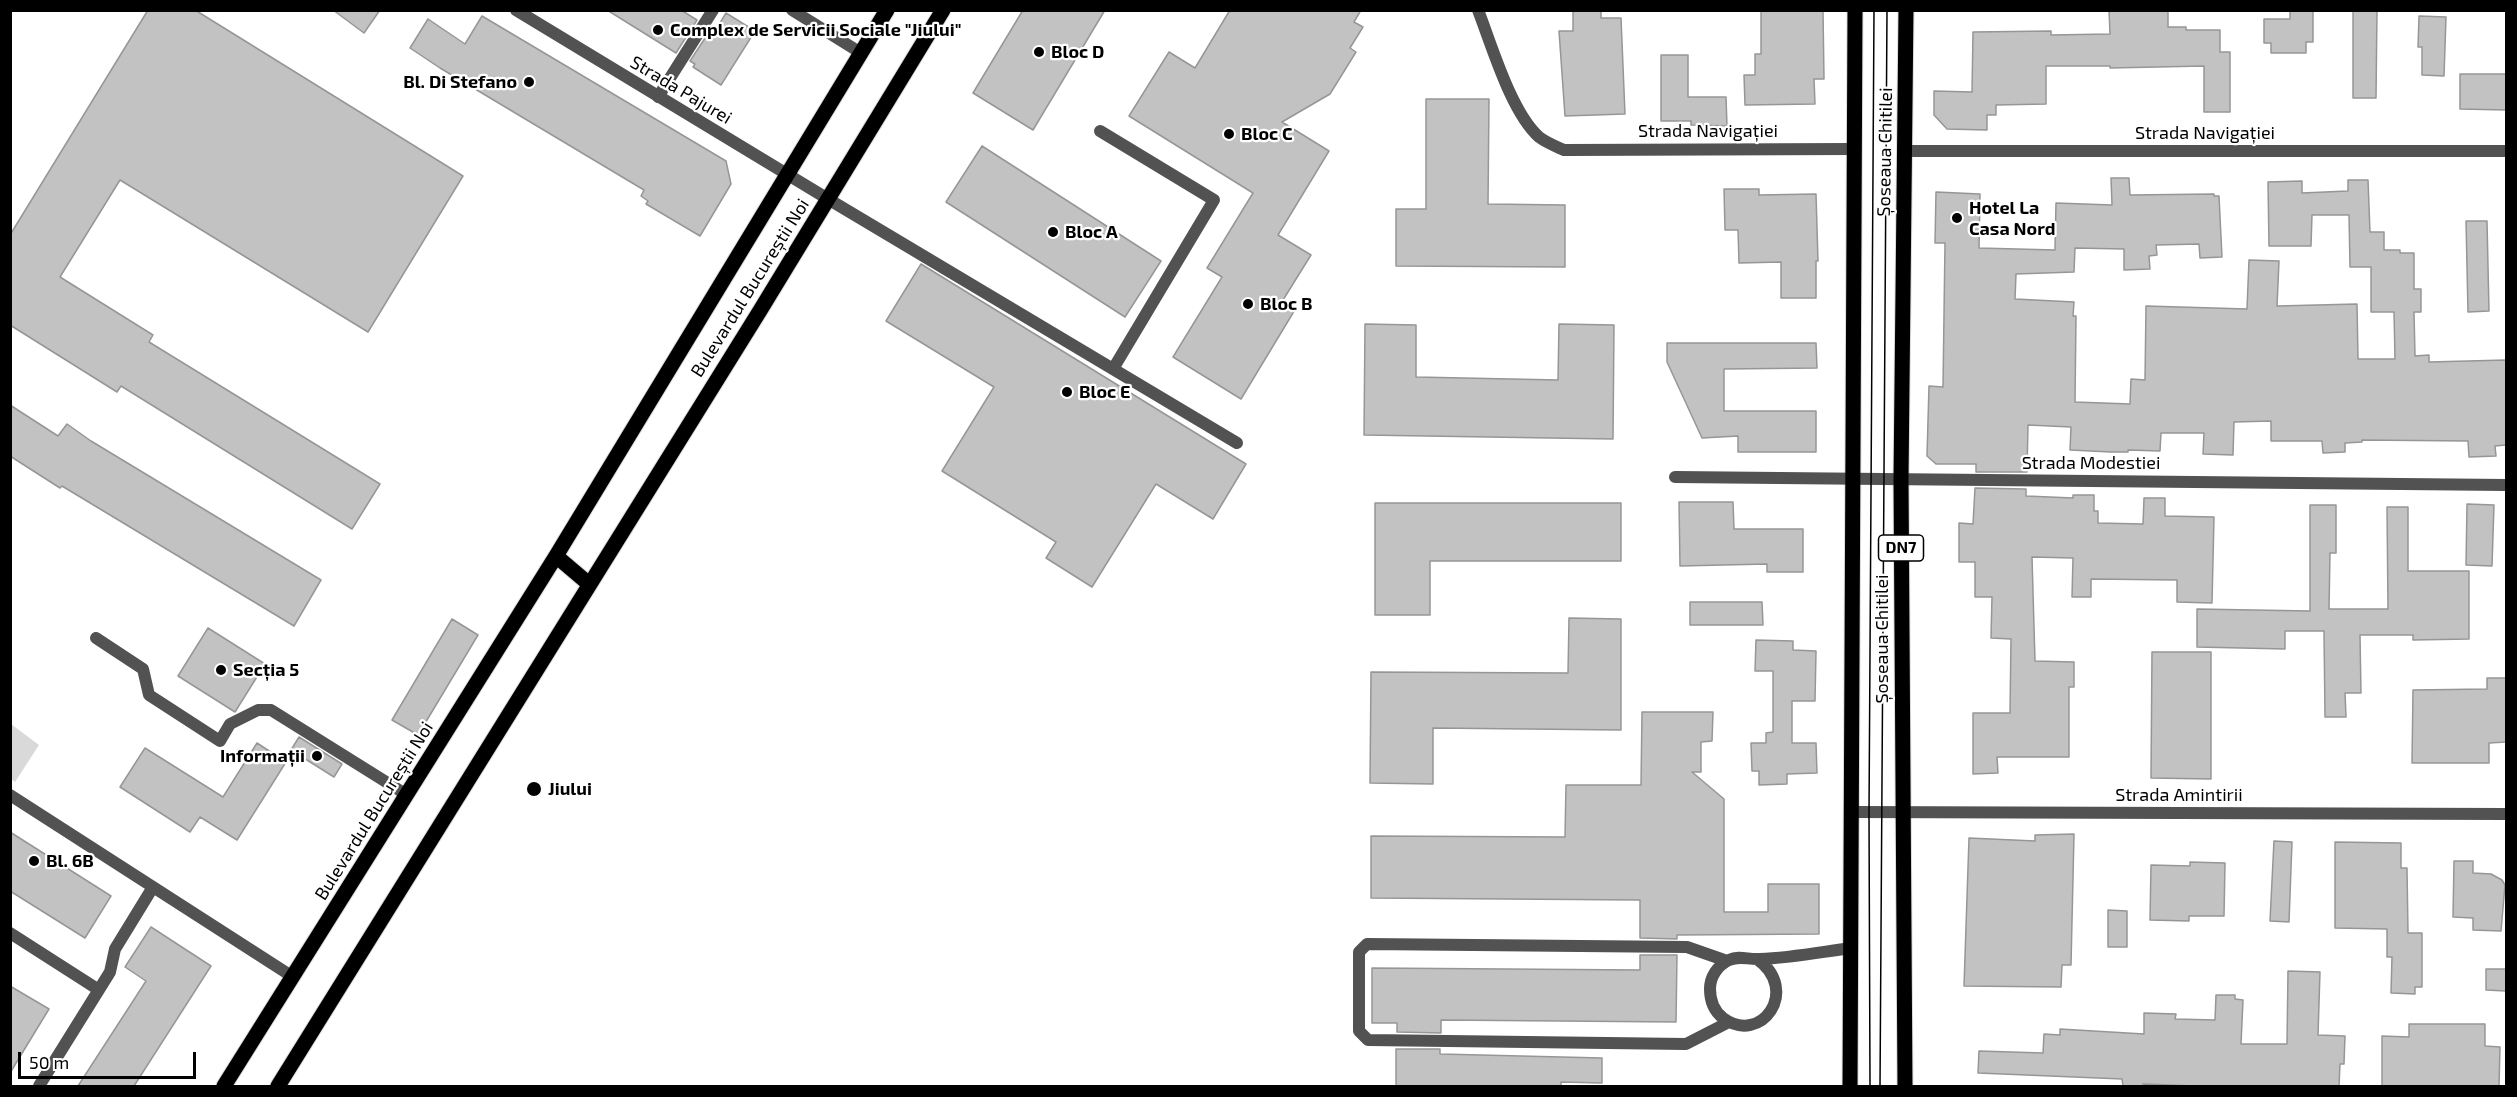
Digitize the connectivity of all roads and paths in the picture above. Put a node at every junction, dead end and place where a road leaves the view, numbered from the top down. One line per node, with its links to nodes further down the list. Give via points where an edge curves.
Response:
1 (516, 10): 10 (street, Strada Pajurei)
2 (713, 10): 10 (street)
3 (792, 10): 9 (street)
4 (886, 10): 9 (main road, Bulevardul Bucureștii Noi)
5 (943, 10): 16 (main road, Bulevardul Bucureștii Noi)
6 (1478, 10): 12 (street, Strada Navigației, via 1503,76 1528,123 1548,143 1564,150)
7 (1855, 10): 12 (main road, Șoseaua Chitilei / DN7)
8 (1906, 10): 13 (main road, Șoseaua Chitilei / DN7)
9 (861, 53): 15 (main road, Bulevardul Bucureștii Noi)
10 (658, 97): 15 (street, Strada Pajurei)
11 (1100, 131): 17 (street, via 1214,200)
12 (1853, 149): 20 (main road, Șoseaua Chitilei / DN7)
13 (1904, 151): 14 (street, Strada Navigației); 21 (main road, Șoseaua Chitilei / DN7)
14 (2506, 151)
15 (786, 175): 16 (street, Strada Pajurei); 23 (main road, Bulevardul Bucureștii Noi)
16 (828, 199): 17 (street, Strada Pajurei); 24 (main road, Bulevardul Bucureștii Noi)
17 (1113, 369): 18 (street, Strada Pajurei)
18 (1237, 443)
19 (1675, 477): 20 (street, Strada Modestiei)
20 (1854, 479): 21 (street, Strada Modestiei); 28 (main road, Șoseaua Chitilei / DN7)
21 (1901, 479): 22 (street, Strada Modestiei); 29 (main road, Șoseaua Chitilei / DN7)
22 (2506, 484)
23 (556, 556): 24 (main road); 27 (main road, Bulevardul Bucureștii Noi)
24 (589, 584): 41 (main road, Bulevardul Bucureștii Noi)
25 (96, 638): 27 (street, via 142,669 149,695 220,741 230,724 258,710 272,710)
26 (10, 795): 31 (street)
27 (407, 795): 36 (main road, Bulevardul Bucureștii Noi)
28 (1852, 812): 29 (street, Strada Amintirii); 33 (main road, Șoseaua Chitilei / DN7)
29 (1902, 812): 30 (street, Strada Amintirii); 43 (main road, Șoseaua Chitilei / DN7)
30 (2506, 814)
31 (153, 887): 36 (street); 37 (street, via 115,949 110,972)
32 (10, 933): 37 (street)
33 (1851, 948): 34 (street); 42 (main road, Șoseaua Chitilei / DN7)
34 (1757, 959): 35 (street, via 1737,957); 38 (street, via 1773,974 1777,984 1774,1005 1760,1020 1740,1025)
35 (1726, 961): 38 (street, via 1718,968 1710,987 1714,1008); 38 (street, via 1688,947 1367,944 1359,952 1359,1031 1368,1040 1686,1044)
36 (293, 977): 40 (main road, Bulevardul Bucureștii Noi)
37 (99, 990): 39 (street)
38 (1729, 1022)
39 (39, 1086)
40 (224, 1086)
41 (278, 1086)
42 (1850, 1086)
43 (1905, 1086)

